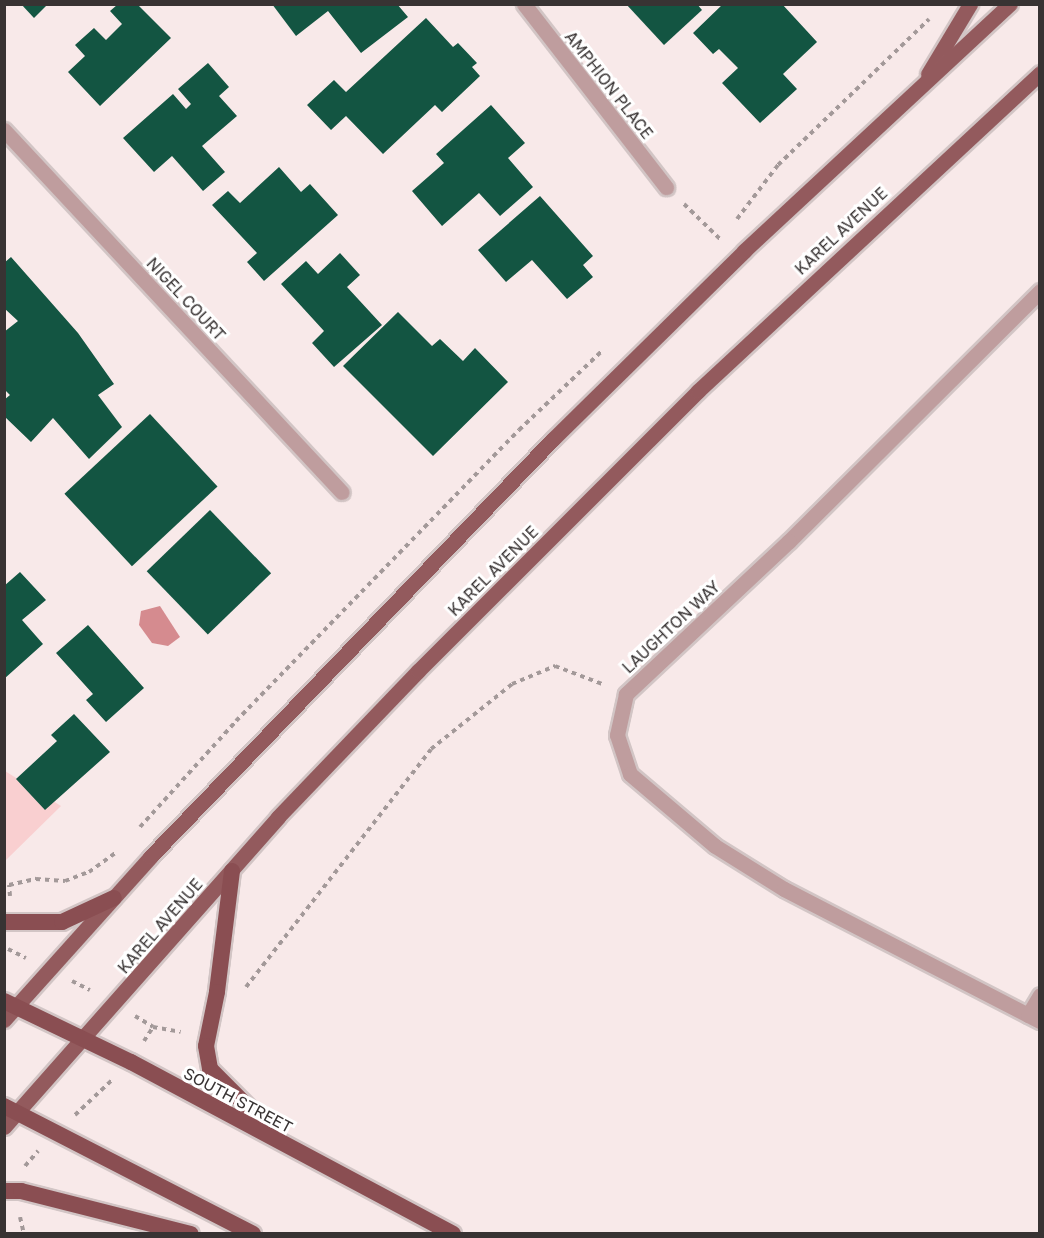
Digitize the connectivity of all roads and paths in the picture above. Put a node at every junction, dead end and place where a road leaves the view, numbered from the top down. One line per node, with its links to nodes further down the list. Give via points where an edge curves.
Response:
1 (524, 4): 8 (street, AMPHION PLACE)
2 (970, 4): 6 (main road)
3 (1010, 4): 6 (main road)
4 (936, 13): 9 (path, via 778,165)
5 (1040, 73): 19 (main road, KAREL AVENUE, via 698,391 418,671)
6 (920, 87): 21 (main road, via 744,250 545,447 336,660)
7 (4, 130): 15 (street, NIGEL COURT)
8 (666, 187): 11 (path)
9 (735, 221)
10 (728, 230): 11 (path)
11 (720, 238): 12 (path)
12 (712, 246)
13 (1040, 291): 16 (street, LAUGHTON WAY, via 789,541)
14 (603, 350): 17 (path, via 519,430 236,721)
15 (340, 492)
16 (626, 694): 23 (path, via 555,666 512,684 431,749); 26 (street, LAUGHTON WAY, via 618,735 630,774 715,846 784,889)
17 (131, 836)
18 (123, 845): 20 (path, via 89,872 65,880 36,879)
19 (232, 871): 29 (main road, KAREL AVENUE); 34 (highway, via 206,1046 210,1069)
20 (9, 885)
21 (114, 898): 22 (highway, via 62,922); 25 (main road)
22 (4, 922)
23 (242, 991)
24 (1040, 995): 26 (street)
25 (10, 1004): 27 (main road); 29 (highway, SOUTH STREET)
26 (1034, 1018)
27 (4, 1020)
28 (153, 1027): 30 (path)
29 (84, 1039): 30 (highway, SOUTH STREET); 31 (main road, KAREL AVENUE)
30 (131, 1062): 33 (path); 34 (highway, SOUTH STREET)
31 (10, 1110): 32 (main road, KAREL AVENUE); 33 (highway)
32 (4, 1127)
33 (55, 1134): 35 (path); 40 (highway)
34 (293, 1150): 41 (highway, SOUTH STREET)
35 (22, 1169)
36 (4, 1191): 39 (highway, via 21,1191)
37 (20, 1222): 38 (path)
38 (24, 1233)
39 (191, 1233)
40 (253, 1233)
41 (453, 1233)

